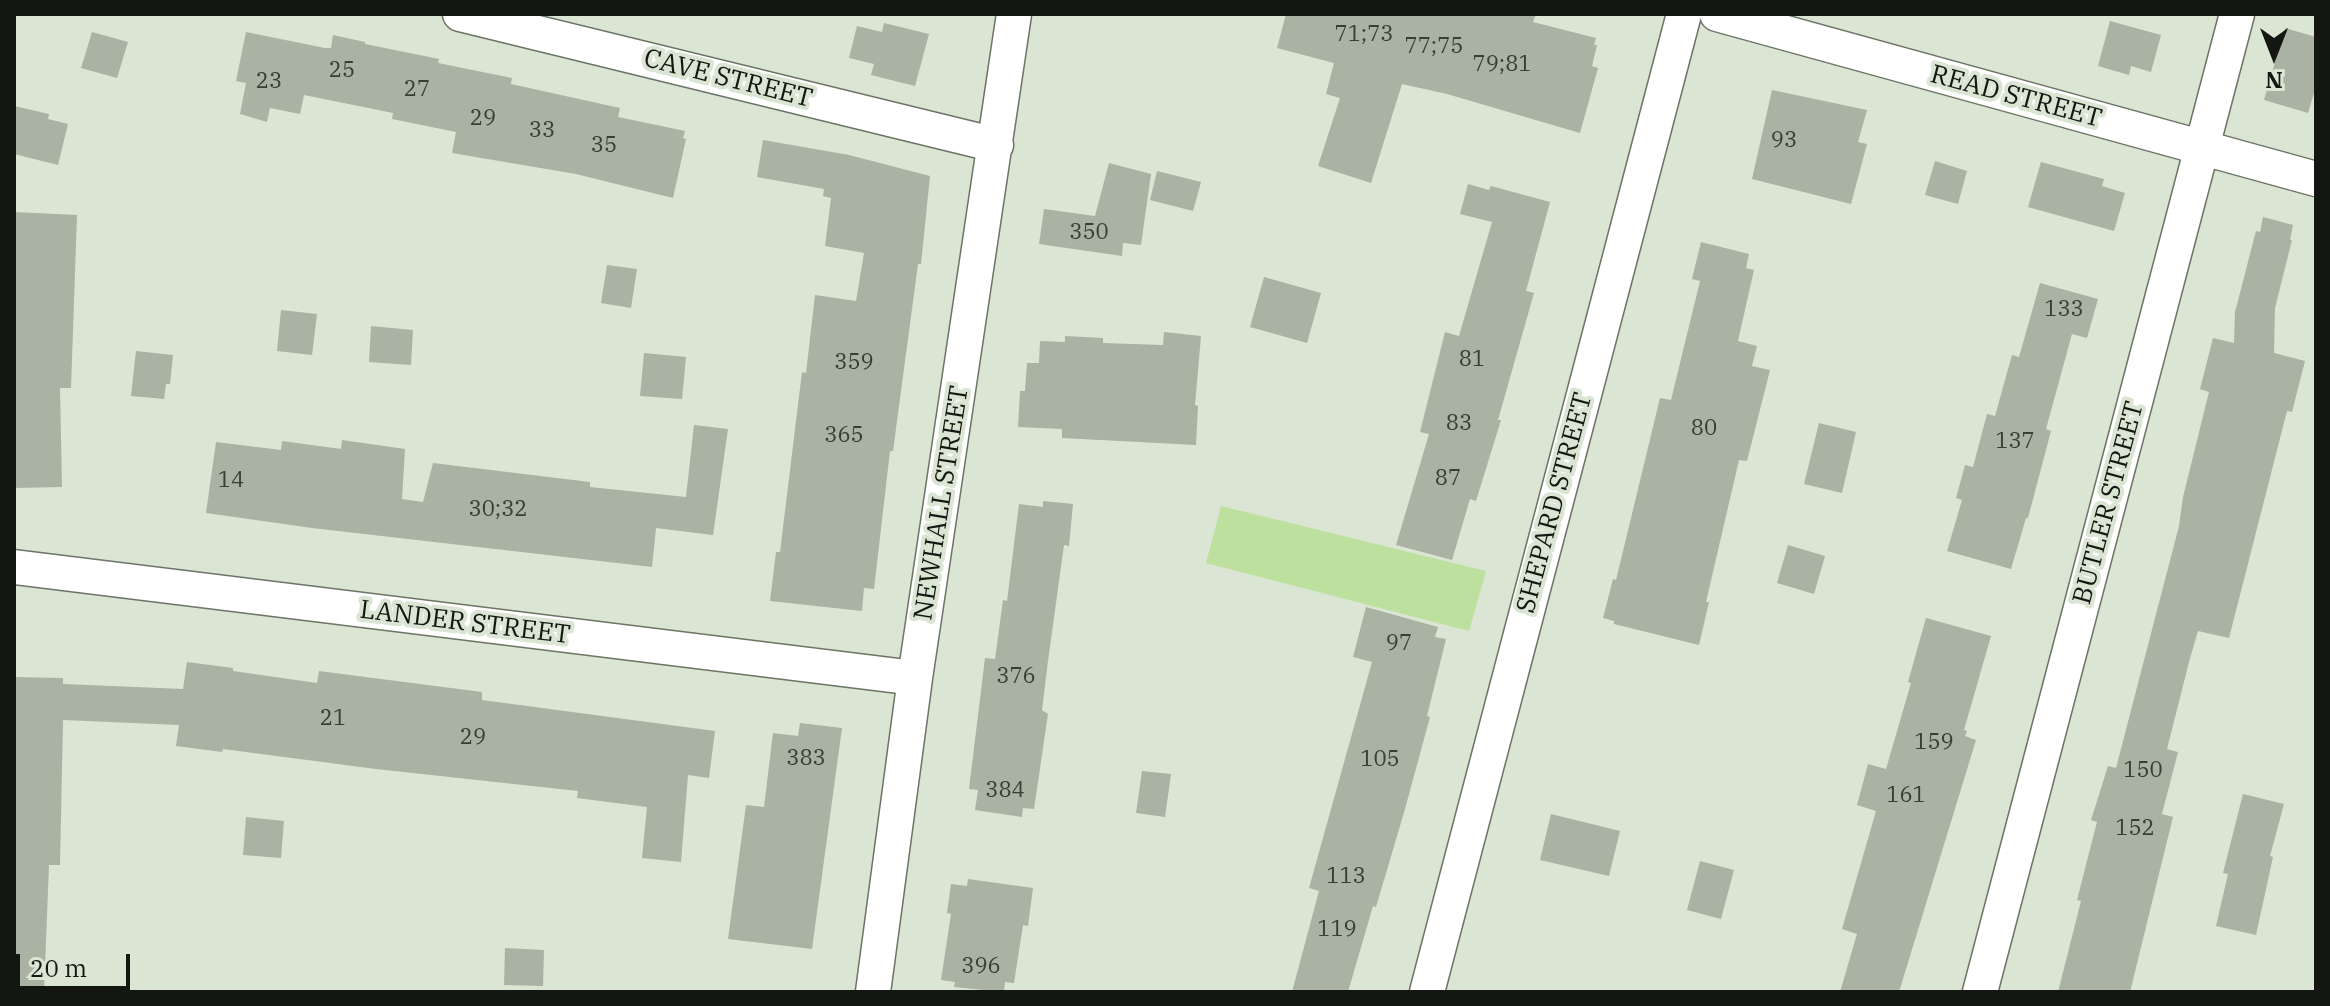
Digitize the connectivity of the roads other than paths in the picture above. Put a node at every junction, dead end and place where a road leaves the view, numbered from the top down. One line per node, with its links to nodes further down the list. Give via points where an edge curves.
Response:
1 (460, 14): 6 (street, CAVE STREET)
2 (1014, 14): 6 (street, NEWHALL STREET)
3 (1684, 14): 12 (street, SHEPARD STREET)
4 (1717, 14): 7 (street, READ STREET)
5 (2237, 14): 7 (street, BUTLER STREET)
6 (996, 145): 10 (street, NEWHALL STREET)
7 (2202, 149): 8 (street, READ STREET); 13 (street, BUTLER STREET)
8 (2316, 179)
9 (14, 567): 10 (street, LANDER STREET)
10 (915, 678): 11 (street, NEWHALL STREET)
11 (873, 992)
12 (1427, 992)
13 (1980, 992)

